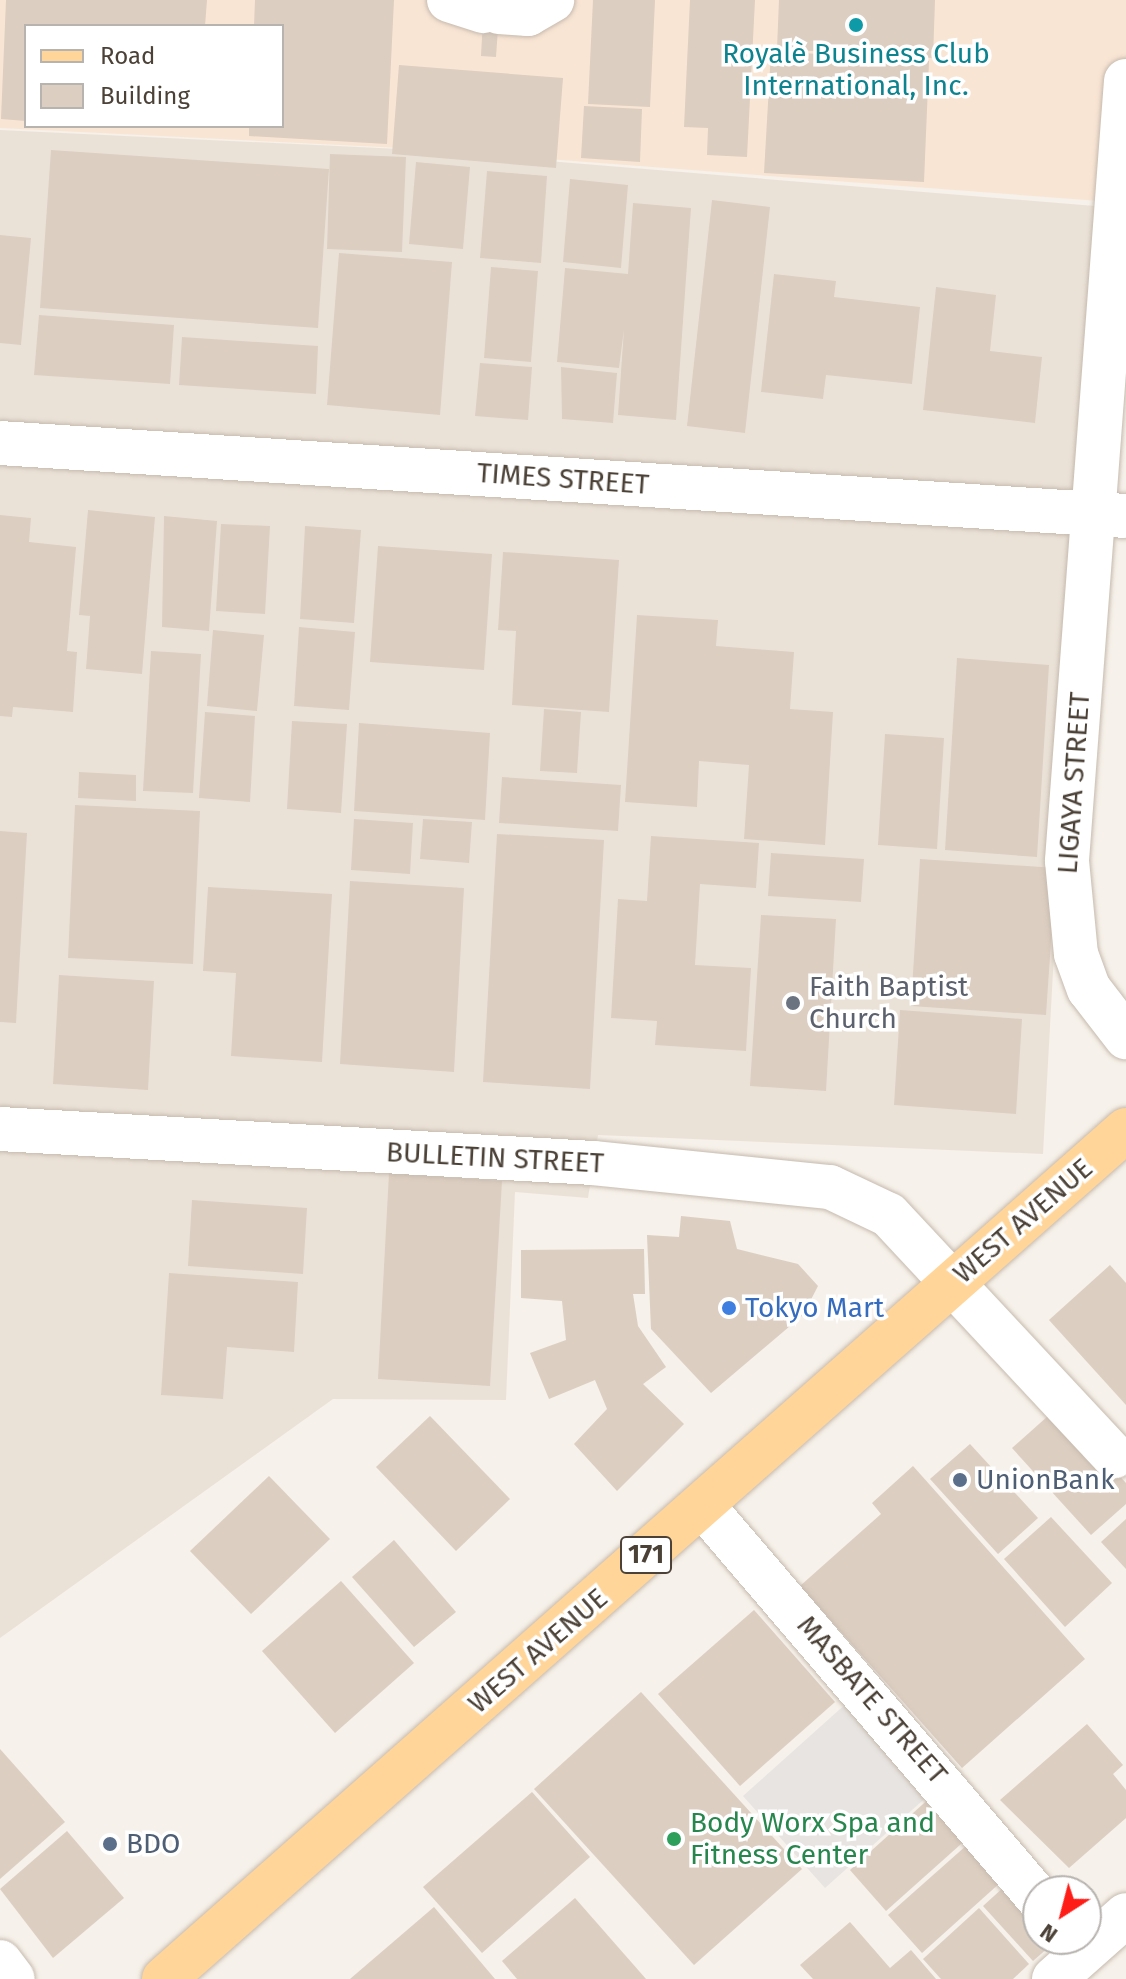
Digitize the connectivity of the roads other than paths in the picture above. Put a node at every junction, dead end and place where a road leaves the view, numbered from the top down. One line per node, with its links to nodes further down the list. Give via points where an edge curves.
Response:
1 (552, 0): 2 (street, via 528,14)
2 (477, 8)
3 (1126, 81): 5 (street, LIGAYA STREET)
4 (0, 443): 5 (street, TIMES STREET)
5 (1110, 514): 6 (street, LIGAYA STREET, via 1068,916 1089,989)
6 (1126, 1037)
7 (0, 1129): 9 (street, BULLETIN STREET, via 799,1182 889,1215)
8 (1126, 1130): 9 (main road, WEST AVENUE / 171)
9 (951, 1285): 10 (street, BULLETIN STREET); 11 (main road, WEST AVENUE / 171)
10 (1114, 1456)
11 (703, 1506): 12 (street, MASBATE STREET); 17 (main road, WEST AVENUE / 171)
12 (1022, 1879)
13 (1126, 1915): 15 (street)
14 (0, 1962): 16 (street)
15 (1078, 1963)
16 (13, 1979)
17 (164, 1979)

